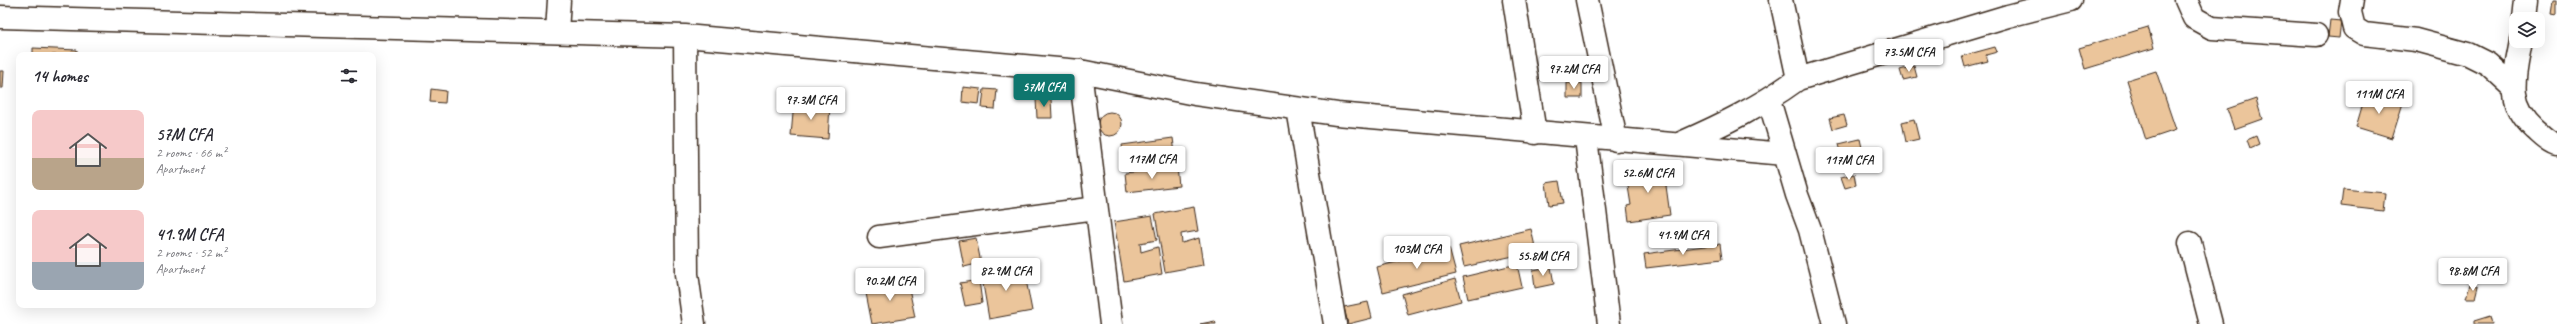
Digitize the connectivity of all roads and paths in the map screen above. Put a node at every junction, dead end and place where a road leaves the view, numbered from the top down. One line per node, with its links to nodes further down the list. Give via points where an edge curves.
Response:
1 (559, 0): 11 (street)
2 (1514, 0): 20 (street)
3 (1587, 0): 22 (street)
4 (1780, 0): 16 (street)
5 (2071, 0): 16 (street, via 2000,18)
6 (2186, 0): 12 (street, via 2194,18 2212,28)
7 (2352, 0): 17 (street, via 2350,12 2354,28 2364,34 2416,40 2468,54 2488,64)
8 (2526, 0): 10 (street)
9 (1, 11): 11 (street)
10 (2525, 12)
11 (557, 32): 13 (street)
12 (2316, 35)
13 (685, 36): 15 (street); 29 (street, via 687,274)
14 (2520, 48): 17 (street)
15 (1080, 71): 19 (street, via 1195,94); 26 (street)
16 (1798, 79): 18 (street)
17 (2513, 87): 24 (street, via 2517,108 2529,124)
18 (1769, 100): 23 (street); 25 (street)
19 (1298, 109): 20 (street); 31 (street)
20 (1535, 134): 21 (street)
21 (1586, 138): 22 (street); 32 (street)
22 (1616, 140): 23 (street)
23 (1680, 143): 25 (street)
24 (2557, 146)
25 (1785, 154): 33 (street, via 1810,230)
26 (1096, 208): 27 (street); 30 (street)
27 (879, 237)
28 (2190, 242): 34 (street)
29 (694, 324)
30 (1111, 324)
31 (1335, 324)
32 (1609, 324)
33 (1834, 324)
34 (2211, 324)

